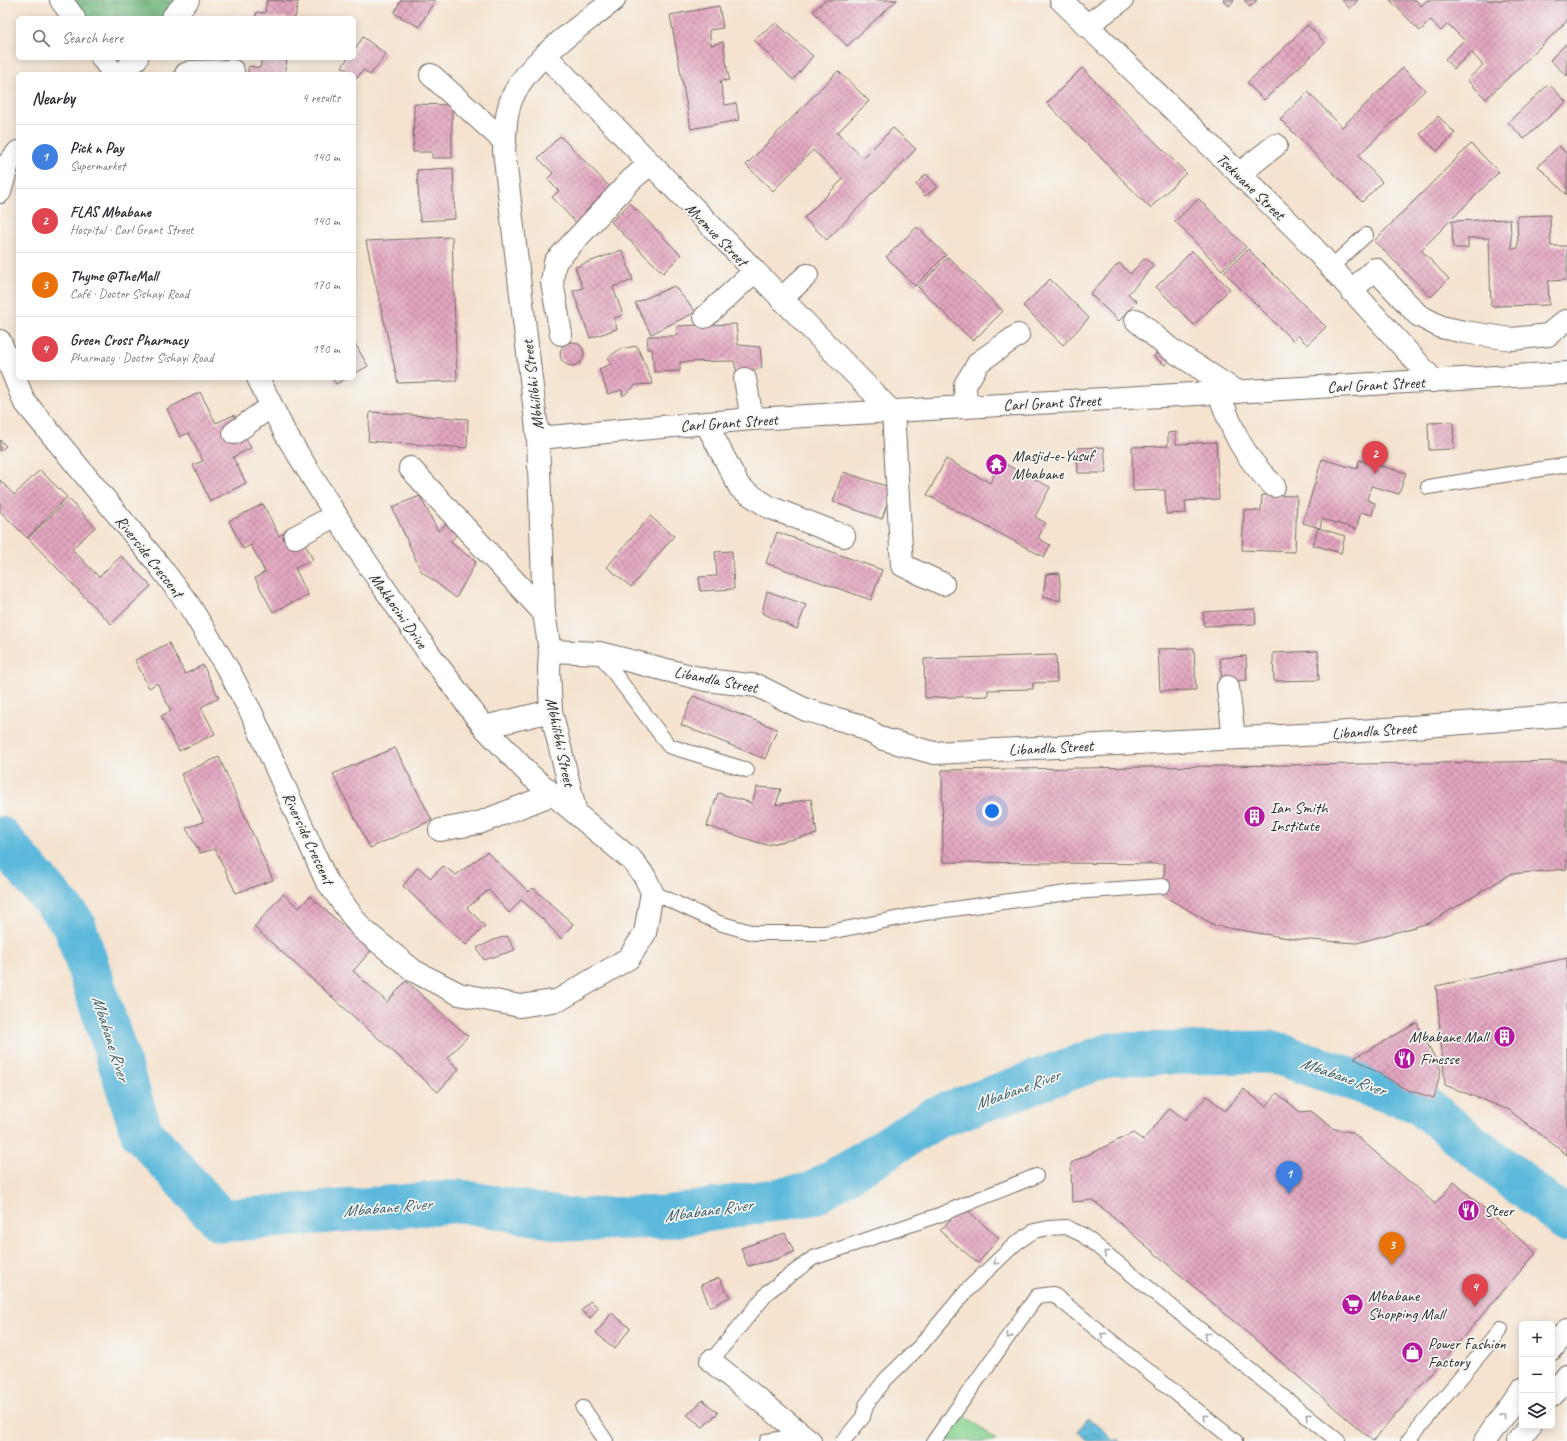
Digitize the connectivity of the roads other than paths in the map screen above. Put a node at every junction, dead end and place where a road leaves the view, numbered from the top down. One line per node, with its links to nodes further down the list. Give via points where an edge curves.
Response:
1 (60, 0): 6 (street)
2 (188, 0): 7 (street)
3 (614, 0): 9 (street, Mbhilibhi Street)
4 (1061, 0): 8 (street, Tsekwane Street)
5 (1122, 0): 8 (street)
6 (72, 16)
7 (174, 16)
8 (1086, 26): 21 (street, Tsekwane Street)
9 (545, 55): 17 (street, Mbhilibhi Street, via 523,78 508,110); 20 (street, Mvemve Street)
10 (104, 60): 13 (street)
11 (134, 60): 14 (street)
12 (233, 71): 15 (street)
13 (112, 72)
14 (124, 72)
15 (211, 72)
16 (432, 75): 17 (street)
17 (505, 142): 46 (street, Mbhilibhi Street)
18 (1276, 145): 21 (street)
19 (16, 154): 22 (street, via 8,164)
20 (650, 164): 25 (street, Mvemve Street); 32 (street, via 631,180 555,262 552,282)
21 (1239, 174): 24 (street, Tsekwane Street, via 1300,233)
22 (0, 192)
23 (1366, 235): 24 (lane)
24 (1330, 268): 27 (street, Tsekwane Street)
25 (754, 272): 28 (street, Mvemve Street); 29 (street)
26 (807, 275): 28 (street)
27 (1351, 291): 31 (street, via 1375,269 1418,315 1441,327 1512,339 1548,335); 38 (street, Tsekwane Street)
28 (782, 299): 42 (street, Mvemve Street)
29 (705, 317)
30 (1136, 320): 39 (street)
31 (1565, 321)
32 (561, 334)
33 (1018, 335): 41 (street, via 979,362 965,385)
34 (0, 341): 68 (street, Riverside Crescent, via 24,401 155,560 193,612 252,714 326,880 361,928 414,971 459,994 520,1006 559,1000 628,958 645,933)
35 (1567, 373): 38 (street, Carl Grant Street)
36 (745, 379): 43 (street)
37 (259, 380): 40 (street, Makhosini Drive)
38 (1434, 381): 39 (street, Carl Grant Street)
39 (1228, 392): 41 (street, Carl Grant Street); 49 (street, via 1232,430 1255,468)
40 (271, 406): 45 (street); 51 (street, Makhosini Drive)
41 (966, 407): 42 (street, Carl Grant Street)
42 (892, 411): 43 (street, Carl Grant Street); 54 (street, via 902,565)
43 (752, 420): 44 (street, Carl Grant Street)
44 (706, 423): 46 (street, Carl Grant Street); 52 (street, via 740,488 769,507)
45 (234, 433)
46 (538, 438): 55 (street, Mbhilibhi Street)
47 (1567, 465): 50 (lane)
48 (410, 468): 55 (street)
49 (1274, 486)
50 (1428, 487)
51 (336, 515): 53 (street); 61 (street, Makhosini Drive, via 430,655)
52 (844, 536)
53 (295, 537)
54 (943, 584)
55 (544, 613): 56 (street, Mbhilibhi Street)
56 (550, 651): 57 (street, Libandla Street); 59 (street, Mbhilibhi Street)
57 (599, 653): 62 (street, Libandla Street, via 706,680 758,686 806,710 856,724 883,739 934,753); 63 (lane, via 669,746)
58 (1228, 687): 62 (street)
59 (551, 711): 61 (street); 65 (street, Mbhilibhi Street)
60 (1567, 715): 62 (street, Libandla Street, via 1322,734)
61 (484, 727): 64 (street, Makhosini Drive, via 531,776)
62 (1234, 738)
63 (746, 770)
64 (553, 794): 65 (street, Makhosini Drive); 66 (street, via 479,823)
65 (576, 813): 68 (street, via 633,861)
66 (440, 830)
67 (1162, 886): 68 (lane, via 1074,892 925,913 824,933 754,933 719,922)
68 (652, 892)
69 (1036, 1176): 73 (lane, via 939,1215 813,1258 769,1291)
70 (1501, 1329): 86 (lane)
71 (1567, 1330): 72 (street)
72 (1555, 1345)
73 (711, 1361): 79 (street)
74 (1567, 1376): 76 (street)
75 (1519, 1393): 87 (street, one-way to 75)
76 (1554, 1393)
77 (583, 1408): 80 (lane)
78 (1527, 1429): 88 (street)
79 (806, 1438): 81 (lane)
80 (606, 1441)
81 (767, 1441)
82 (843, 1441): 85 (lane, one-way to 82, via 1084,1235 1066,1227 1034,1231 1015,1244 969,1288 920,1346 882,1384 866,1405 863,1418)
83 (934, 1441): 84 (lane, one-way to 83, via 1053,1294 1037,1296)
84 (1235, 1441)
85 (1338, 1441)
86 (1408, 1441)
87 (1485, 1441)
88 (1518, 1441)

